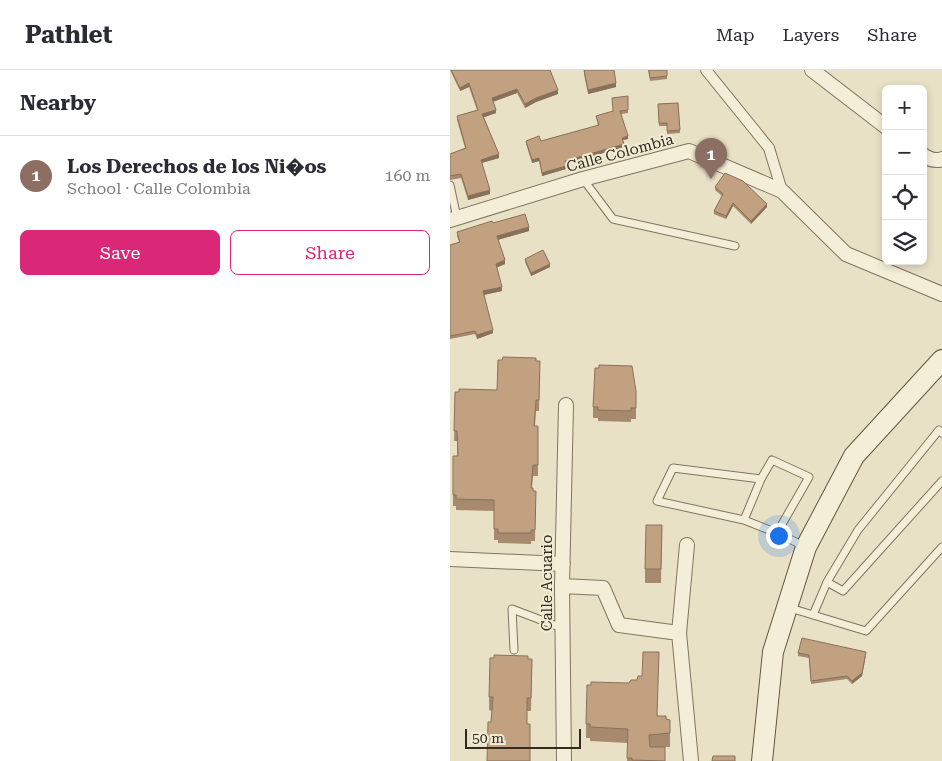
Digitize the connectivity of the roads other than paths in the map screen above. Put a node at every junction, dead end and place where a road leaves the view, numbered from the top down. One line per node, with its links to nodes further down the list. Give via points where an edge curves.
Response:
1 (706, 70): 8 (street, via 769,148)
2 (812, 70): 3 (street)
3 (882, 123)
4 (927, 158): 5 (street)
5 (942, 159)
6 (583, 179): 8 (street, Calle Colombia, via 689,151); 9 (street, Calle Colombia); 10 (lane, via 613,219)
7 (450, 185): 9 (lane)
8 (782, 191): 11 (street, Calle Colombia, via 846,254)
9 (453, 219)
10 (735, 246)
11 (942, 294)
12 (942, 360): 20 (main road, via 854,456)
13 (566, 405): 23 (street, Calle Acuario)
14 (942, 433): 24 (lane, via 939,430 858,530)
15 (761, 479): 17 (lane); 17 (lane, via 673,468 657,502); 18 (lane, via 772,460 808,477)
16 (942, 481): 24 (lane, via 844,591)
17 (744, 520): 18 (lane)
18 (777, 533): 20 (lane)
19 (688, 545): 29 (street)
20 (806, 547): 26 (main road)
21 (942, 547): 27 (lane, via 866,630)
22 (450, 559): 23 (street)
23 (563, 564): 25 (street, Calle Acuario)
24 (827, 582): 27 (lane)
25 (562, 586): 28 (street, Calle Acuario); 29 (street, via 603,588 619,625)
26 (787, 607): 27 (lane); 33 (main road, via 772,652)
27 (813, 615)
28 (563, 628): 30 (lane, via 512,609); 31 (street, Calle Acuario)
29 (679, 632): 32 (street)
30 (514, 650)
31 (564, 761)
32 (691, 761)
33 (762, 761)

